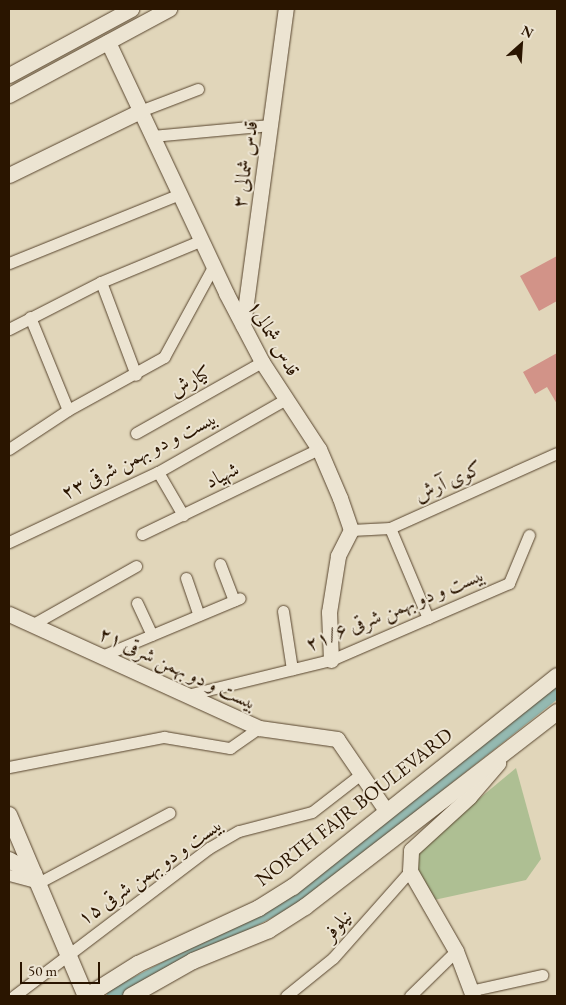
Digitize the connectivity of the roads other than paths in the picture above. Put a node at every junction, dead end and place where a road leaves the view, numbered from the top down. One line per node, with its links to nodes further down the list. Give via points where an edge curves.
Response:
1 (131, 9): 5 (street)
2 (169, 9): 4 (street)
3 (286, 9): 9 (street, قدس شمالی ۳)
4 (108, 42): 7 (street); 8 (street, قدس شمالی۱)
5 (9, 76): 7 (street)
6 (198, 89): 8 (street)
7 (12, 93)
8 (140, 111): 10 (street, قدس شمالی۱); 11 (street)
9 (270, 125): 10 (street); 18 (street, قدس شمالی ۳)
10 (152, 136): 12 (street, قدس شمالی۱)
11 (9, 175)
12 (180, 194): 13 (street, قدس شمالی۱); 14 (street)
13 (200, 241): 15 (street, قدس شمالی۱); 16 (street)
14 (9, 263)
15 (213, 267): 18 (street, قدس شمالی۱); 21 (street, via 164,356)
16 (101, 282): 17 (street); 21 (street)
17 (30, 317): 19 (street); 23 (street)
18 (243, 326): 20 (street, قدس شمالی۱)
19 (9, 329)
20 (262, 362): 22 (street, قدس شمالی۱); 24 (street, کیارش)
21 (136, 375): 23 (street)
22 (286, 399): 26 (street, قدس شمالی۱); 28 (street, بیست و دو بهمن شرقی ۲۳)
23 (68, 410): 25 (street)
24 (136, 433)
25 (9, 449)
26 (319, 449): 29 (street, شهیاد); 31 (street, قدس شمالی۱)
27 (557, 453): 30 (street, کوی آرش)
28 (158, 472): 29 (street); 34 (street, بیست و دو بهمن شرقی ۲۳)
29 (183, 515): 32 (street, شهیاد)
30 (390, 528): 31 (street, کوی آرش); 42 (street)
31 (351, 530): 46 (street, via 338,556 329,612)
32 (142, 534)
33 (529, 535): 42 (street, بیست و دو بهمن شرقی ۲۱/۶, via 509,583)
34 (9, 542)
35 (220, 564): 41 (street, via 237,599)
36 (136, 566): 43 (street)
37 (186, 578): 41 (street)
38 (137, 603): 44 (street)
39 (283, 611): 47 (street)
40 (9, 614): 43 (street, بیست و دو بهمن شرقی ۲۱)
41 (199, 615): 44 (street)
42 (428, 618): 46 (street, بیست و دو بهمن شرقی ۲۱/۶)
43 (35, 623): 45 (street, بیست و دو بهمن شرقی ۲۱)
44 (152, 635): 45 (street)
45 (104, 655): 49 (street, بیست و دو بهمن شرقی ۲۱)
46 (331, 660): 47 (street, بیست و دو بهمن شرقی ۲۱/۶)
47 (292, 669): 49 (street, بیست و دو بهمن شرقی ۲۱/۶)
48 (557, 676): 55 (main road, NORTH FAJR BOULEVARD)
49 (187, 695): 51 (street, بیست و دو بهمن شرقی ۲۱)
50 (553, 717): 52 (main road)
51 (259, 728): 53 (street, via 230,748 164,737); 54 (street, بیست و دو بهمن شرقی ۲۱, via 337,739)
52 (507, 751): 60 (street, via 469,798 411,850); 70 (main road, via 306,907 270,930 193,960)
53 (9, 766)
54 (361, 774): 55 (street); 64 (street, بیست و دو بهمن شرقی ۱۵, via 312,812 239,831 209,848)
55 (385, 809): 69 (main road, NORTH FAJR BOULEVARD, via 293,886 258,908 138,964)
56 (168, 813): 62 (street)
57 (9, 815): 58 (main road)
58 (13, 836): 62 (main road)
59 (9, 860): 62 (main road)
60 (410, 871): 63 (street); 71 (street, نیلوفر, via 333,958)
61 (9, 875): 62 (street)
62 (36, 879): 64 (main road)
63 (456, 951): 67 (street); 72 (street)
64 (68, 953): 68 (street, بیست و دو بهمن شرقی ۱۵); 69 (main road)
65 (542, 975): 67 (street)
66 (9, 987): 68 (street)
67 (473, 993)
68 (14, 996)
69 (87, 996)
70 (131, 996)
71 (286, 996)
72 (410, 996)

